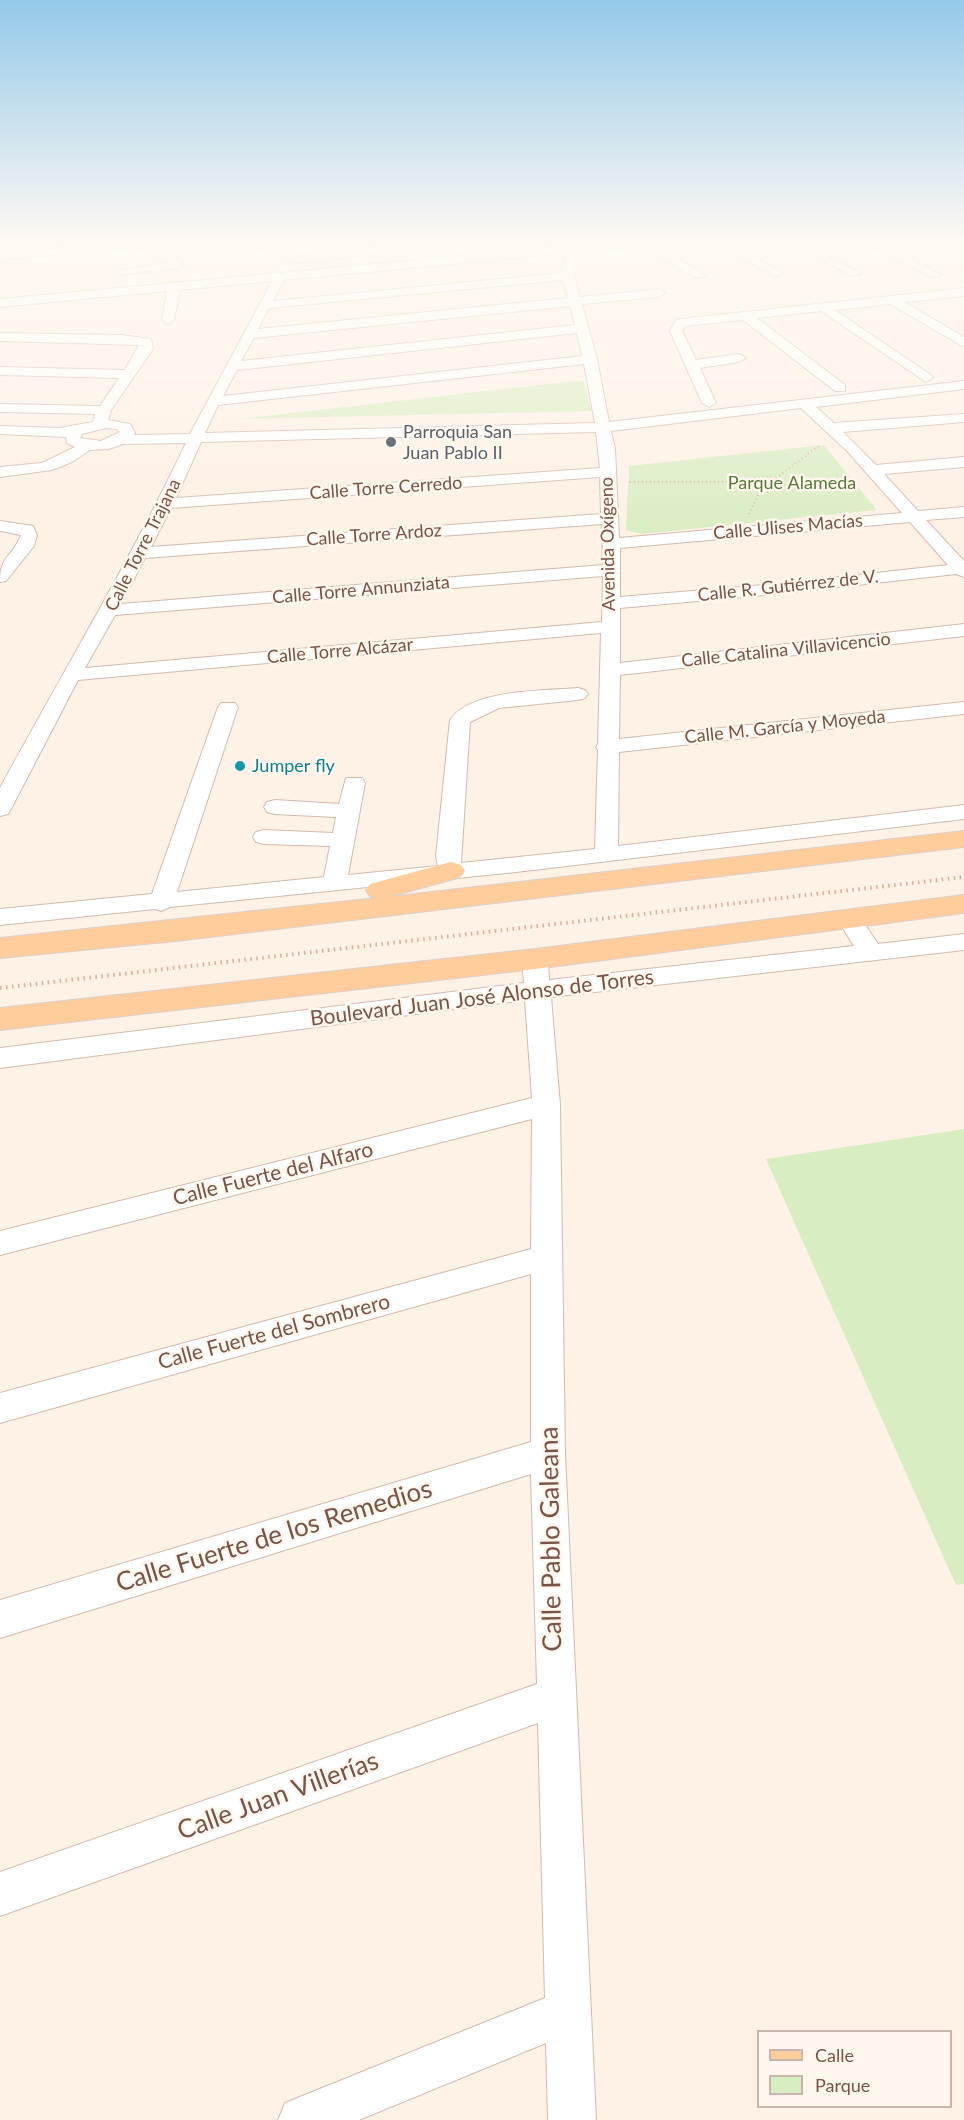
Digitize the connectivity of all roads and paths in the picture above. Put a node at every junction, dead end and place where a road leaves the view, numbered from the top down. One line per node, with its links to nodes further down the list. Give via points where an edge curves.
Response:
1 (140, 341): 13 (street, via 147,345 146,349)
2 (247, 341): 11 (street, Calle Torre Trajana)
3 (464, 341): 11 (street)
4 (586, 341): 9 (street, Avenida Oxígeno)
5 (680, 341): 10 (street)
6 (779, 341): 17 (street)
7 (872, 341): 15 (street)
8 (739, 358): 10 (street)
9 (590, 359): 18 (street); 24 (street, Avenida Oxígeno)
10 (690, 365): 20 (street)
11 (233, 366): 18 (street, Calle Torre Trajana)
12 (0, 371): 13 (street)
13 (128, 374): 22 (street)
14 (964, 374): 15 (street)
15 (926, 378): 17 (street)
16 (964, 384): 19 (street)
17 (840, 388): 20 (street)
18 (213, 401): 27 (street, Calle Torre Trajana)
19 (803, 402): 24 (street); 28 (street)
20 (709, 403): 24 (street)
21 (0, 408): 22 (street)
22 (101, 417): 26 (street); 29 (street)
23 (964, 418): 28 (street)
24 (604, 422): 27 (street); 34 (street, Avenida Oxígeno)
25 (0, 430): 26 (street)
26 (75, 431): 30 (street, via 72,440)
27 (198, 432): 29 (street); 38 (street, Calle Torre Trajana)
28 (836, 432): 33 (street); 35 (path)
29 (123, 434): 30 (street, via 106,445)
30 (87, 445): 32 (street, via 71,459 52,467)
31 (964, 462): 33 (street)
32 (0, 472)
33 (875, 474): 37 (path); 40 (street)
34 (607, 478): 36 (path); 38 (street, Calle Torre Cerredo); 41 (street, Avenida Oxígeno)
35 (775, 478): 36 (path, via 759,477); 37 (path)
36 (745, 482): 37 (path, via 750,490 769,494 784,489)
37 (784, 484)
38 (165, 504): 44 (street, Calle Torre Trajana)
39 (964, 512): 40 (street, Calle Ulises Macías)
40 (913, 516): 43 (street, Calle Ulises Macías); 45 (street)
41 (610, 518): 43 (street, Avenida Oxígeno); 44 (street, Calle Torre Ardoz)
42 (0, 526): 47 (street, via 27,531 29,535)
43 (611, 544): 46 (street, Avenida Oxígeno)
44 (137, 553): 49 (street, Calle Torre Trajana)
45 (963, 569): 48 (street, Calle R. Gutiérrez de V.)
46 (612, 570): 48 (street, Avenida Oxígeno); 49 (street, Calle Torre Annunziata)
47 (0, 577)
48 (611, 603): 50 (street, Avenida Oxígeno)
49 (109, 610): 53 (street, Calle Torre Trajana)
50 (610, 627): 52 (street, Avenida Oxígeno); 53 (street, Calle Torre Alcázar)
51 (964, 630): 52 (street, Calle Catalina Villavicencio)
52 (609, 670): 57 (street, Avenida Oxígeno)
53 (71, 675): 60 (street, Calle Torre Trajana)
54 (578, 694): 67 (street, via 486,705 466,712 460,720 448,856)
55 (228, 707): 70 (street)
56 (964, 708): 57 (street, Calle M. García y Moyeda)
57 (606, 747): 66 (street, Avenida Oxígeno)
58 (354, 783): 61 (street)
59 (275, 807): 61 (street)
60 (0, 809)
61 (348, 811): 65 (street)
62 (964, 812): 66 (street)
63 (264, 837): 65 (street)
64 (964, 839): 74 (main road)
65 (343, 840): 69 (street)
66 (606, 854): 67 (street)
67 (450, 872): 69 (street); 74 (main road, via 378,891)
68 (964, 877): 81 (path)
69 (334, 884): 70 (street)
70 (161, 903): 72 (street)
71 (964, 904): 73 (main road, Boulevard Juan José Alonso de Torres)
72 (0, 917)
73 (849, 919): 76 (main road, Boulevard Juan José Alonso de Torres); 78 (street)
74 (176, 931): 77 (main road)
75 (964, 942): 78 (street, Boulevard Juan José Alonso de Torres)
76 (649, 944): 79 (main road, Boulevard Juan José Alonso de Torres); 80 (street)
77 (0, 948)
78 (872, 954): 80 (street, Boulevard Juan José Alonso de Torres)
79 (535, 959): 82 (street, Calle Pablo Galeana); 83 (main road, Boulevard Juan José Alonso de Torres)
80 (664, 976): 82 (street, Boulevard Juan José Alonso de Torres)
81 (0, 988)
82 (537, 990): 84 (street, Boulevard Juan José Alonso de Torres); 85 (street, Calle Pablo Galeana)
83 (0, 1019)
84 (0, 1058)
85 (546, 1105): 86 (street, Calle Fuerte del Alfaro); 87 (street, Calle Pablo Galeana)
86 (0, 1243)
87 (548, 1257): 88 (street, Calle Fuerte del Sombrero); 89 (street, Calle Pablo Galeana)
88 (0, 1408)
89 (548, 1453): 90 (street, Calle Fuerte de los Remedios); 91 (street, Calle Pablo Galeana)
90 (0, 1619)
91 (555, 1697): 92 (street, Calle Juan Villerías); 93 (street, Calle Pablo Galeana)
92 (0, 1894)
93 (568, 2011): 94 (street); 95 (street, Calle Pablo Galeana)
94 (302, 2120)
95 (572, 2120)

